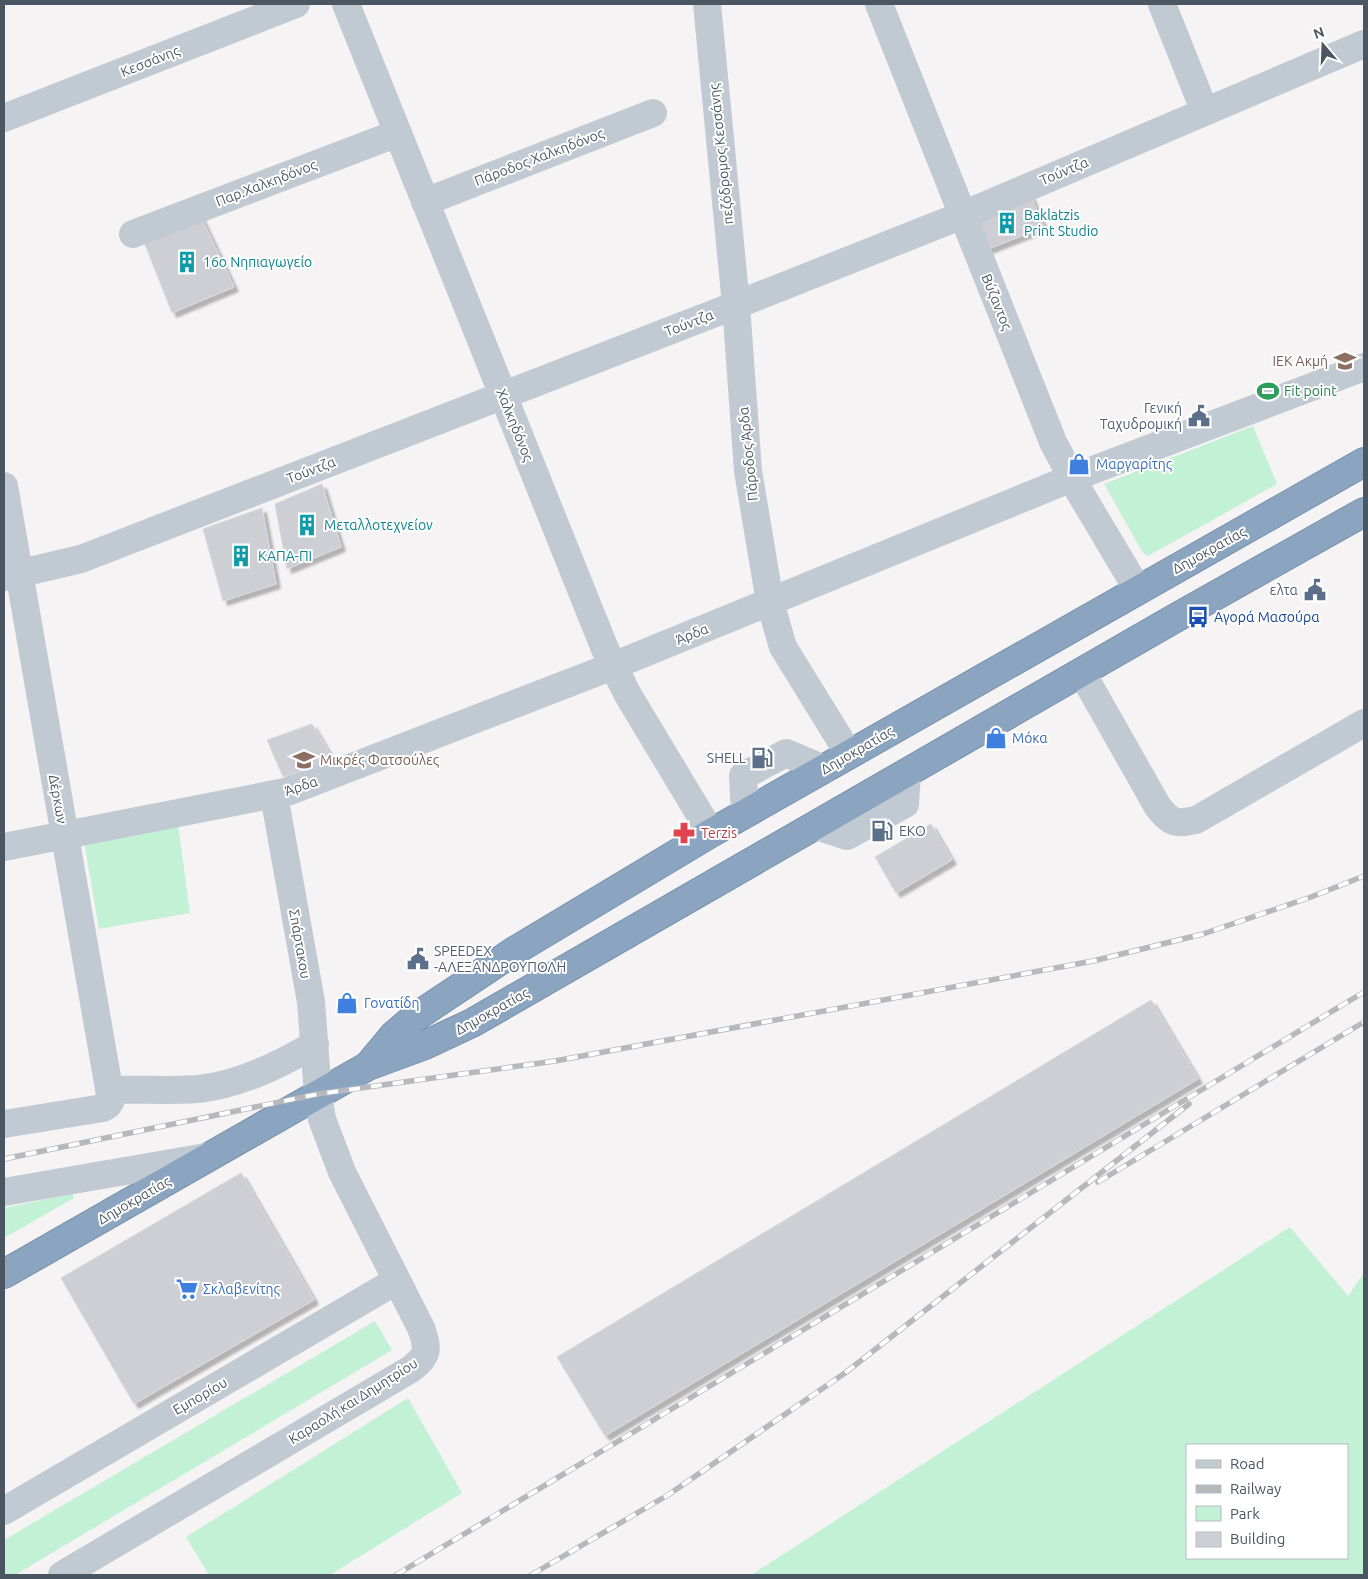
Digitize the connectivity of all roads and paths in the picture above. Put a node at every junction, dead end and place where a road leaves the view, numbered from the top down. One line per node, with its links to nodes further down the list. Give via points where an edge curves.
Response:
1 (296, 4): 9 (street, Κεσσάνης)
2 (346, 4): 10 (street, Χαλκηδόνος)
3 (707, 4): 14 (street, πεζόδρομος Κεσσάνης)
4 (879, 4): 12 (street, Βύζαντος)
5 (1162, 4): 8 (street)
6 (1364, 44): 8 (street, Τούντζα)
7 (653, 112): 11 (street, Πάροδος Χαλκηδόνος)
8 (1205, 112): 12 (street, Τούντζα)
9 (4, 118)
10 (398, 133): 11 (street, Χαλκηδόνος); 13 (street, Παρ.Χαλκηδόνος)
11 (425, 202): 16 (street, Χαλκηδόνος)
12 (963, 215): 14 (street, Τούντζα); 18 (street, Βύζαντος, via 1053,442)
13 (133, 234)
14 (736, 305): 16 (street, Τούντζα); 23 (street, Πάροδος Άρδα, via 748,471)
15 (1364, 367): 18 (street, Άρδα)
16 (503, 396): 21 (street, Τούντζα, via 81,559); 24 (street, Χαλκηδόνος)
17 (1364, 462): 22 (highway, Δημοκρατίας)
18 (1072, 478): 22 (street, Βύζαντος); 23 (street, Άρδα)
19 (4, 486): 21 (street, Δέρκων)
20 (1364, 512): 25 (highway, Δημοκρατίας)
21 (11, 576): 30 (street, Δέρκων)
22 (1138, 590): 27 (highway, Δημοκρατίας)
23 (770, 602): 24 (street, Άρδα); 27 (street, Πάροδος Άρδα, via 783,647)
24 (613, 666): 28 (street, Άρδα); 29 (street, Χαλκηδόνος)
25 (1082, 672): 26 (street, via 1158,807 1167,818 1178,823 1196,820); 33 (highway, Δημοκρατίας, via 472,1023)
26 (1364, 723)
27 (849, 754): 29 (highway, Δημοκρατίας)
28 (274, 795): 30 (street, Άρδα); 32 (street, Σπάρτακου, via 311,1002)
29 (711, 833): 33 (highway, Δημοκρατίας, via 516,950 414,1018 392,1036)
30 (65, 836): 31 (street, Άρδα); 35 (street, Δέρκων)
31 (4, 847)
32 (315, 1044): 34 (street, Σπάρτακου); 35 (street, via 278,1064 230,1083)
33 (368, 1066): 34 (highway, Δημοκρατίας)
34 (318, 1094): 37 (highway, Δημοκρατίας); 40 (street, Καραολή και Δημητρίου, via 322,1119 336,1159)
35 (106, 1099): 36 (street)
36 (4, 1124)
37 (210, 1157): 38 (street); 39 (highway, Δημοκρατίας)
38 (4, 1192)
39 (4, 1274)
40 (396, 1281): 41 (street, Εμπορίου); 42 (street, Καραολή και Δημητρίου, via 425,1338 425,1354 421,1362)
41 (4, 1511)
42 (62, 1575)

